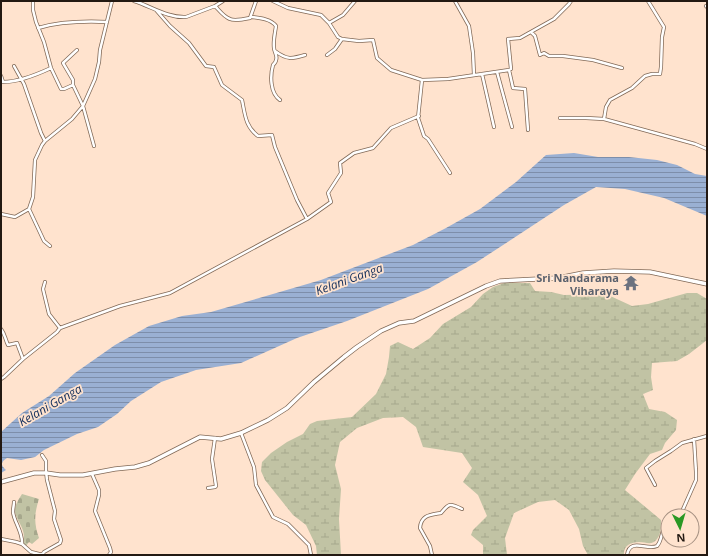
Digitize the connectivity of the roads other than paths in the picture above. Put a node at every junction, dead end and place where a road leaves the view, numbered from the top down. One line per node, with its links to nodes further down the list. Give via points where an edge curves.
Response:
1 (33, 1): 16 (street)
2 (112, 1): 14 (street)
3 (134, 1): 12 (street)
4 (223, 1): 11 (street)
5 (256, 1): 13 (street)
6 (273, 1): 15 (street, via 288,8 321,15)
7 (355, 1): 15 (street)
8 (455, 1): 29 (street, via 469,26)
9 (571, 1): 17 (street, via 554,19)
10 (648, 1): 38 (street, via 664,27 660,74 645,76 632,88 610,100)
11 (215, 6): 12 (street, via 181,18); 13 (street, via 230,20)
12 (156, 10): 48 (street, via 206,66 214,67 222,85 242,100 246,122 252,132 258,136 272,135)
13 (251, 17): 19 (street, via 263,19 276,26)
14 (107, 22): 16 (street, via 48,25); 35 (street, via 96,79)
15 (330, 23): 18 (street)
16 (38, 28): 24 (street)
17 (531, 32): 25 (street, via 535,36 540,55 544,53 549,56 593,60); 26 (street, via 520,38 508,38 512,69)
18 (342, 39): 22 (street); 32 (street, via 373,40 377,58 391,70)
19 (273, 49): 21 (street, via 281,56 291,59); 34 (street, via 276,59 271,74 272,88)
20 (77, 50): 33 (street, via 63,63 73,80)
21 (305, 55)
22 (327, 55)
23 (14, 66): 31 (street)
24 (51, 68): 31 (street); 33 (street, via 61,89)
25 (622, 68)
26 (509, 70): 27 (street); 41 (street, via 513,88 525,89)
27 (497, 72): 28 (street); 40 (street)
28 (482, 74): 29 (street); 39 (street)
29 (474, 75): 32 (street)
30 (1, 76): 31 (street, via 3,82)
31 (21, 79): 42 (street)
32 (422, 80): 36 (street)
33 (73, 85): 35 (street)
34 (280, 100)
35 (83, 106): 42 (street, via 72,119); 43 (street)
36 (419, 116): 45 (street, via 424,136); 48 (street, via 392,128 373,148 354,153 340,163 341,173 328,193 331,202)
37 (560, 118): 38 (street)
38 (604, 119): 44 (street)
39 (494, 127)
40 (512, 127)
41 (528, 130)
42 (45, 140): 46 (street, via 35,160 33,198)
43 (94, 146)
44 (707, 149)
45 (450, 173)
46 (29, 209): 47 (street, via 15,218); 49 (street, via 44,240)
47 (1, 214)
48 (307, 219): 52 (street, via 170,293 120,306)
49 (50, 246)
50 (46, 282): 52 (street, via 43,289 49,314)
51 (707, 284): 56 (main road, via 650,272 614,271 558,278 500,281 414,321 399,323 381,331 344,357 287,408)
52 (60, 328): 54 (street)
53 (1, 329): 54 (street, via 8,345 17,343)
54 (23, 359): 55 (street)
55 (1, 379)
56 (241, 433): 58 (main road, via 221,439); 74 (street, via 254,468 256,485 273,517 288,524 309,545)
57 (707, 436): 59 (street)
58 (215, 438): 62 (main road, via 198,437 141,466); 65 (street, via 212,459 216,486)
59 (694, 439): 64 (street, via 682,442 646,468); 68 (street, via 696,480)
60 (42, 455): 61 (street, via 46,461)
61 (46, 473): 62 (main road, via 75,476); 63 (main road, via 34,473); 72 (street, via 55,511 54,519 61,540)
62 (92, 474): 73 (street, via 99,490 95,511 110,548)
63 (1, 482)
64 (655, 485)
65 (208, 488)
66 (14, 502): 71 (street, via 14,516)
67 (462, 508): 75 (street, via 449,505 441,513 422,520 420,528)
68 (684, 508)
69 (1, 539): 71 (street)
70 (660, 542): 76 (street, via 652,547 631,546)
71 (22, 544): 72 (street, via 31,552)
72 (42, 555)
73 (109, 555)
74 (312, 555)
75 (432, 555)
76 (627, 555)

